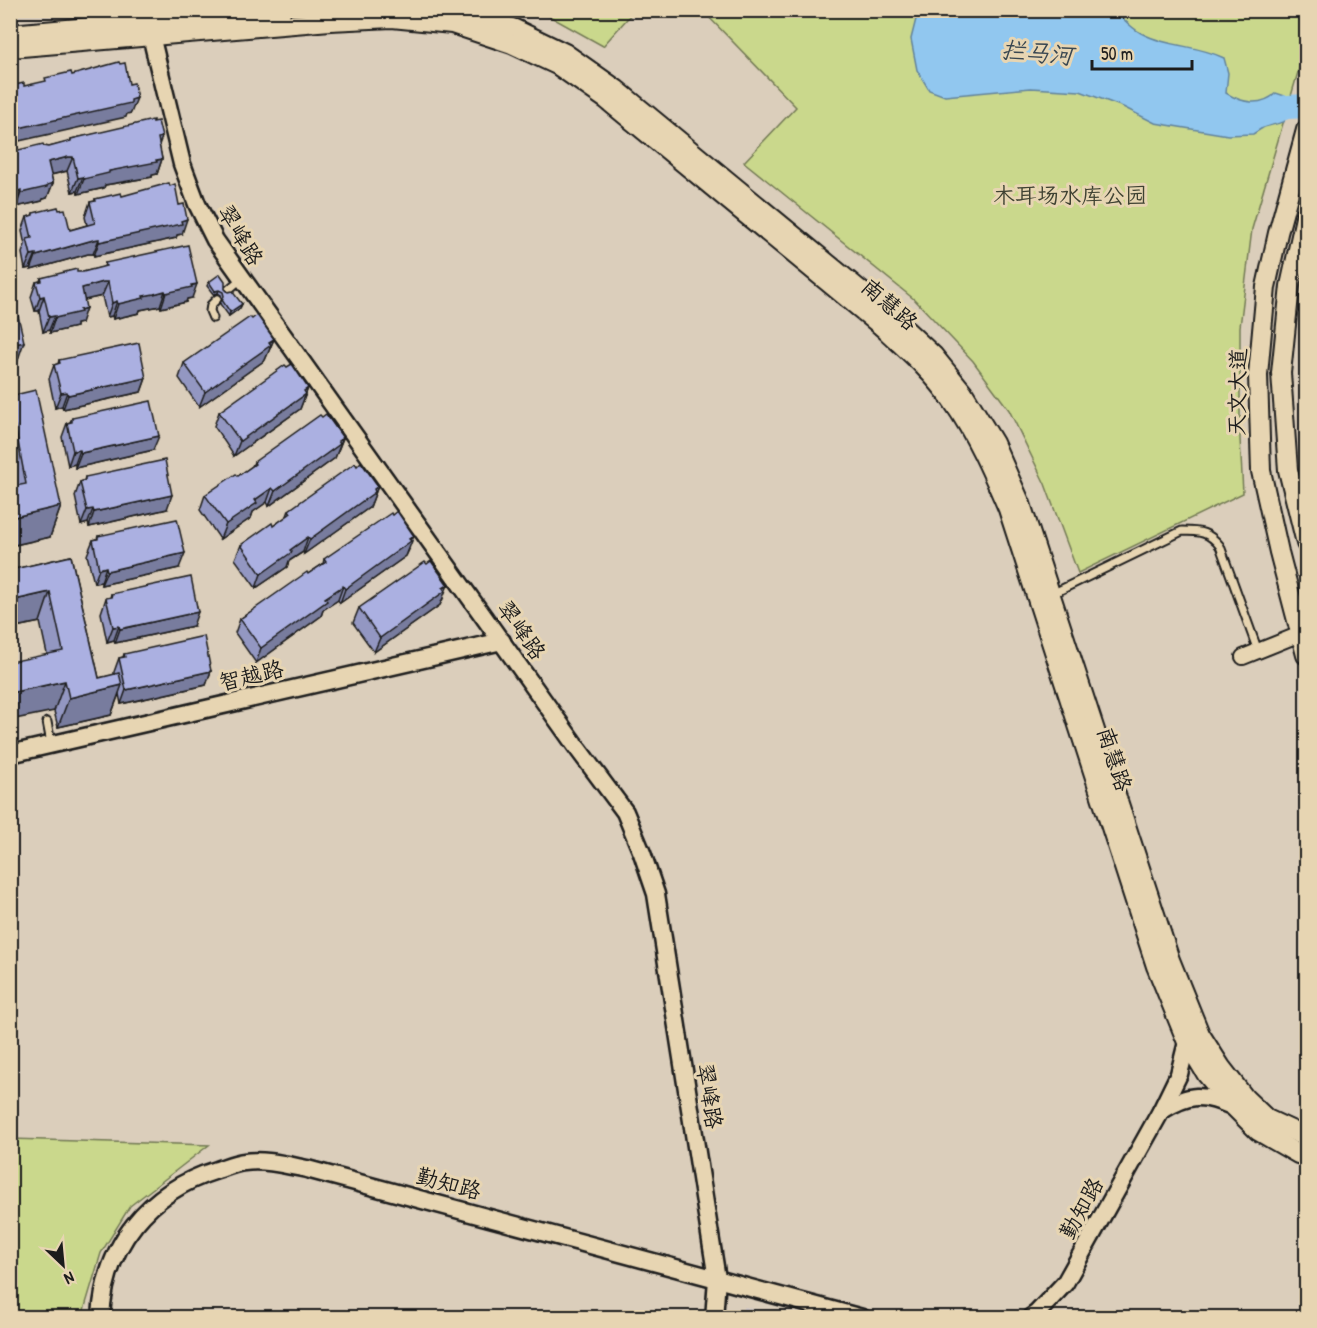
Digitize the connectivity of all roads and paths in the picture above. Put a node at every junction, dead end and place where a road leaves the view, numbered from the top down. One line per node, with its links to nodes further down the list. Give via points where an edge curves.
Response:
1 (282, 10): 3 (main road, 南慧路)
2 (460, 10): 13 (main road, 南慧路, via 515,29 565,53 616,89 889,314 933,355 963,392 994,443 1021,504)
3 (149, 29): 4 (main road, 南慧路); 5 (main road, 南慧路); 8 (street, 翠峰路, via 182,164 196,204 214,240); 22 (main road, 南慧路, via 392,18 452,24 512,44 557,65 607,100 922,364 958,410 1008,509 1153,955)
4 (10, 34)
5 (10, 48)
6 (1306, 130): 14 (main road, 天文大道, via 1266,287 1258,375 1261,471)
7 (1306, 213): 12 (main road, 天文大道, via 1290,286 1281,373 1288,470)
8 (241, 279): 9 (lane); 15 (street, 翠峰路)
9 (228, 290)
10 (217, 299): 11 (lane, via 211,305)
11 (213, 318)
12 (1306, 543)
13 (1050, 594): 16 (lane, via 1182,531 1198,531 1211,535 1220,546); 25 (main road, 南慧路, via 1170,960 1200,1034 1245,1098 1267,1119)
14 (1300, 634): 16 (street); 17 (main road, 天文大道)
15 (502, 641): 20 (street, 智越路); 27 (street, 翠峰路, via 625,812 646,863 656,894)
16 (1258, 651): 18 (street)
17 (1306, 655)
18 (1243, 657)
19 (47, 722): 20 (lane)
20 (52, 744): 21 (street, 智越路)
21 (10, 754)
22 (1187, 1042): 23 (main road, 南慧路); 24 (street, 勤知路, via 1179,1074)
23 (1233, 1107): 24 (street, via 1212,1097 1188,1098); 26 (main road, 南慧路, via 1258,1131)
24 (1161, 1111): 31 (street, 勤知路, via 1065,1283)
25 (1306, 1137)
26 (1304, 1156)
27 (717, 1279): 28 (street, 勤知路, via 307,1169 244,1162 198,1176 149,1207 127,1233 113,1260); 29 (street, 翠峰路); 30 (street, 勤知路)
28 (100, 1317)
29 (714, 1317)
30 (862, 1317)
31 (1030, 1317)

